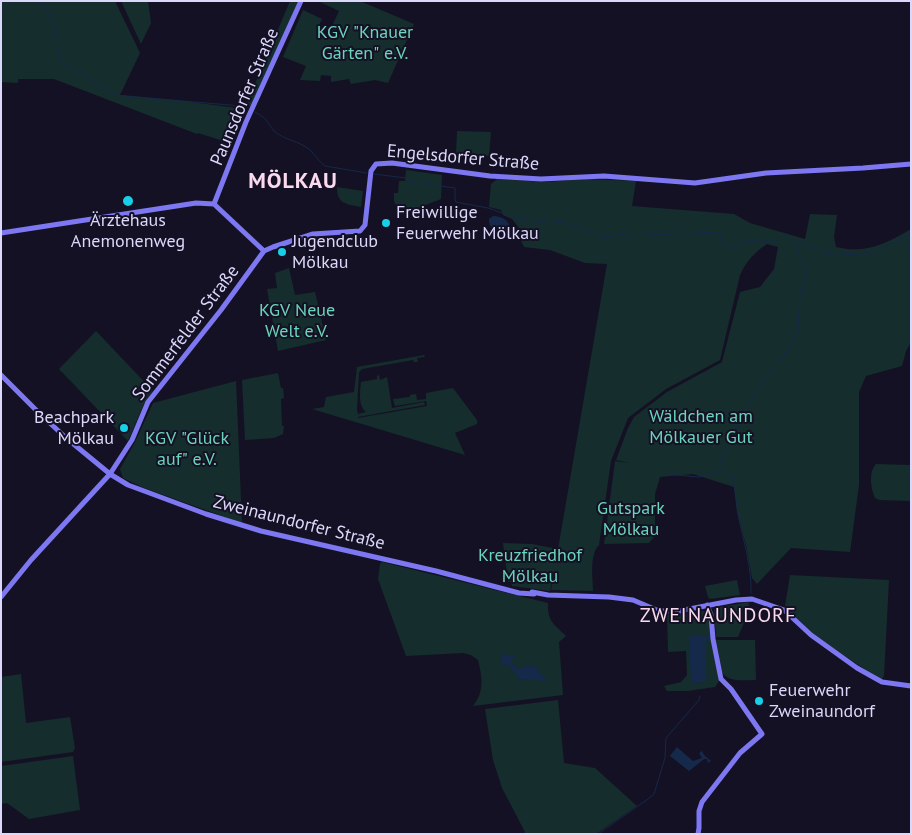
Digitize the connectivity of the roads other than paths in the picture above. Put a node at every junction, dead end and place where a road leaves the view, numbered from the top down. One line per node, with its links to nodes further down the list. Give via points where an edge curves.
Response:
1 (301, 1): 3 (street, Paunsdorfer Straße, via 246,122)
2 (911, 164): 5 (street, Engelsdorfer Straße, via 766,173 695,183 604,176 541,179 490,176 376,164 371,173 363,229 312,234)
3 (214, 204): 4 (street, via 196,202); 5 (street)
4 (1, 233)
5 (264, 251): 7 (street, Sommerfelder Straße, via 148,402 132,440)
6 (1, 375): 7 (street, Zweinaundorfer Straße, via 38,412)
7 (110, 474): 8 (street, Sommerfelder Straße); 9 (street, Zweinaundorfer Straße, via 128,485 246,527 514,590 633,600 659,611)
8 (1, 597)
9 (707, 605): 10 (street, Zweinaundorfer Straße, via 752,598 778,607 857,668 882,682); 11 (street, via 721,679 731,688 762,734 740,753 702,802 698,811)
10 (911, 686)
11 (698, 834)

